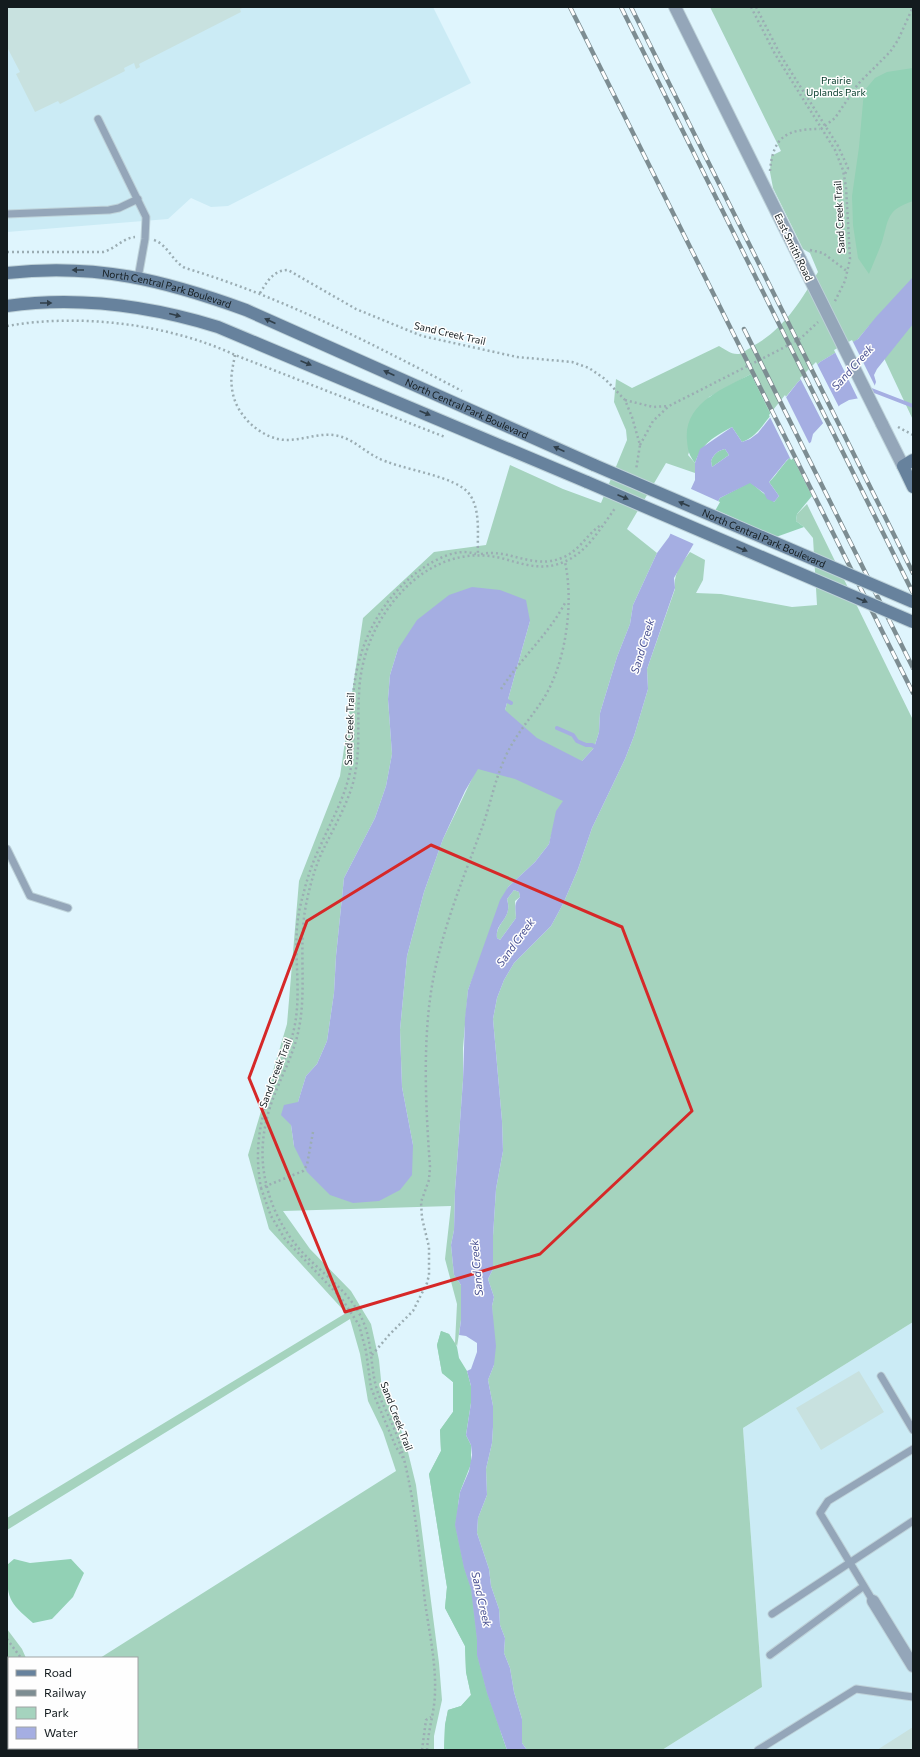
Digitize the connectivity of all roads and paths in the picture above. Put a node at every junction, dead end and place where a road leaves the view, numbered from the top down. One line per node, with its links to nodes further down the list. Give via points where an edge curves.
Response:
1 (675, 7): 15 (street, East Smith Road)
2 (750, 7): 7 (path, Sand Creek Trail, via 775,54)
3 (756, 7): 6 (path, via 781,56)
4 (913, 7): 6 (path, via 890,52 858,84 843,108)
5 (98, 119): 10 (lane)
6 (825, 126): 7 (path); 8 (path, via 848,168)
7 (821, 129): 8 (path, Sand Creek Trail, via 835,150); 9 (path, via 799,129 780,139 771,156)
8 (844, 174): 16 (path, Sand Creek Trail, via 850,245)
9 (771, 177)
10 (138, 199): 11 (lane, via 110,210); 18 (lane, via 146,217 146,228)
11 (7, 214)
12 (136, 237): 14 (path, via 103,252)
13 (154, 240): 19 (path, via 161,243 185,268)
14 (7, 252)
15 (802, 254): 16 (path, via 823,252); 29 (street, East Smith Road, bridge, via 882,424)
16 (848, 272): 21 (path, Sand Creek Trail)
17 (7, 273): 18 (main road, North Central Park Boulevard, one-way to 17, via 85,270)
18 (138, 278): 36 (main road, North Central Park Boulevard, one-way to 18, bridge, via 594,465 246,310 203,294)
19 (260, 293): 25 (path, via 378,347); 26 (path, Sand Creek Trail, via 271,276 288,270 356,309 422,336 517,357 572,362 589,368 605,379)
20 (7, 306): 37 (main road, North Central Park Boulevard, one-way to 37, bridge, via 39,303 126,306 211,325)
21 (833, 306)
22 (819, 321): 27 (path, Sand Creek Trail, via 801,338)
23 (7, 326): 24 (path, via 59,322 142,326 209,343)
24 (235, 355): 28 (path); 33 (path, via 232,389 235,403 246,419 260,431 279,439 333,435 353,441 375,457 398,467 454,482 470,494 474,503)
25 (464, 392)
26 (625, 400): 27 (path, Sand Creek Trail, via 653,407); 27 (path, Sand Creek Trail, via 640,445 653,421)
27 (669, 406)
28 (439, 436)
29 (908, 463): 30 (main road, East Smith Road)
30 (913, 487)
31 (603, 524): 33 (path, via 593,530 572,553 553,561 530,561 491,552)
32 (593, 538): 34 (path, Sand Creek Trail, via 577,555)
33 (478, 554): 34 (path, Sand Creek Trail, via 529,566 543,567); 43 (path, Sand Creek Trail, via 449,559 414,580 387,611 370,642 359,690 358,753 353,784 318,861 306,901 302,944 301,1015 293,1050 267,1116 262,1154); 44 (path, via 467,550 451,554 430,563 409,578 379,614 362,651 354,688 354,737 346,787 306,882 300,910 296,1012 290,1045 269,1096 259,1130 257,1161)
34 (565, 562): 35 (path)
35 (567, 599): 38 (path, via 551,625 515,667); 45 (path, via 566,630 556,671 549,689 516,736 501,765 483,825 465,870 440,953 430,999 426,1085 430,1167 429,1180 421,1202 429,1247 429,1275 413,1311)
36 (913, 602)
37 (913, 622)
38 (501, 689)
39 (7, 849): 40 (lane)
40 (9, 858): 41 (lane, via 30,896)
41 (68, 908)
42 (313, 1132): 43 (path, via 307,1165 303,1171)
43 (267, 1187): 44 (path); 45 (path, Sand Creek Trail, via 277,1216 288,1234 351,1302 363,1321)
44 (261, 1188): 49 (path, via 271,1216 285,1239 342,1299 359,1325 364,1338 371,1388)
45 (372, 1355): 49 (path, Sand Creek Trail, via 378,1392 394,1426)
46 (881, 1376): 47 (lane)
47 (913, 1430)
48 (913, 1449): 51 (lane, via 828,1501 820,1513)
49 (404, 1460): 60 (path, Sand Creek Trail, via 412,1496 436,1689)
50 (913, 1521): 51 (lane)
51 (850, 1562): 52 (lane); 54 (lane)
52 (864, 1586): 53 (lane); 56 (lane)
53 (873, 1601): 58 (street)
54 (772, 1614)
55 (7, 1639): 57 (path)
56 (770, 1655)
57 (20, 1657)
58 (913, 1666)
59 (913, 1697): 63 (lane, via 856,1689)
60 (431, 1717): 61 (path, via 426,1720); 62 (path, Sand Creek Trail)
61 (422, 1750)
62 (427, 1750)
63 (758, 1750)

